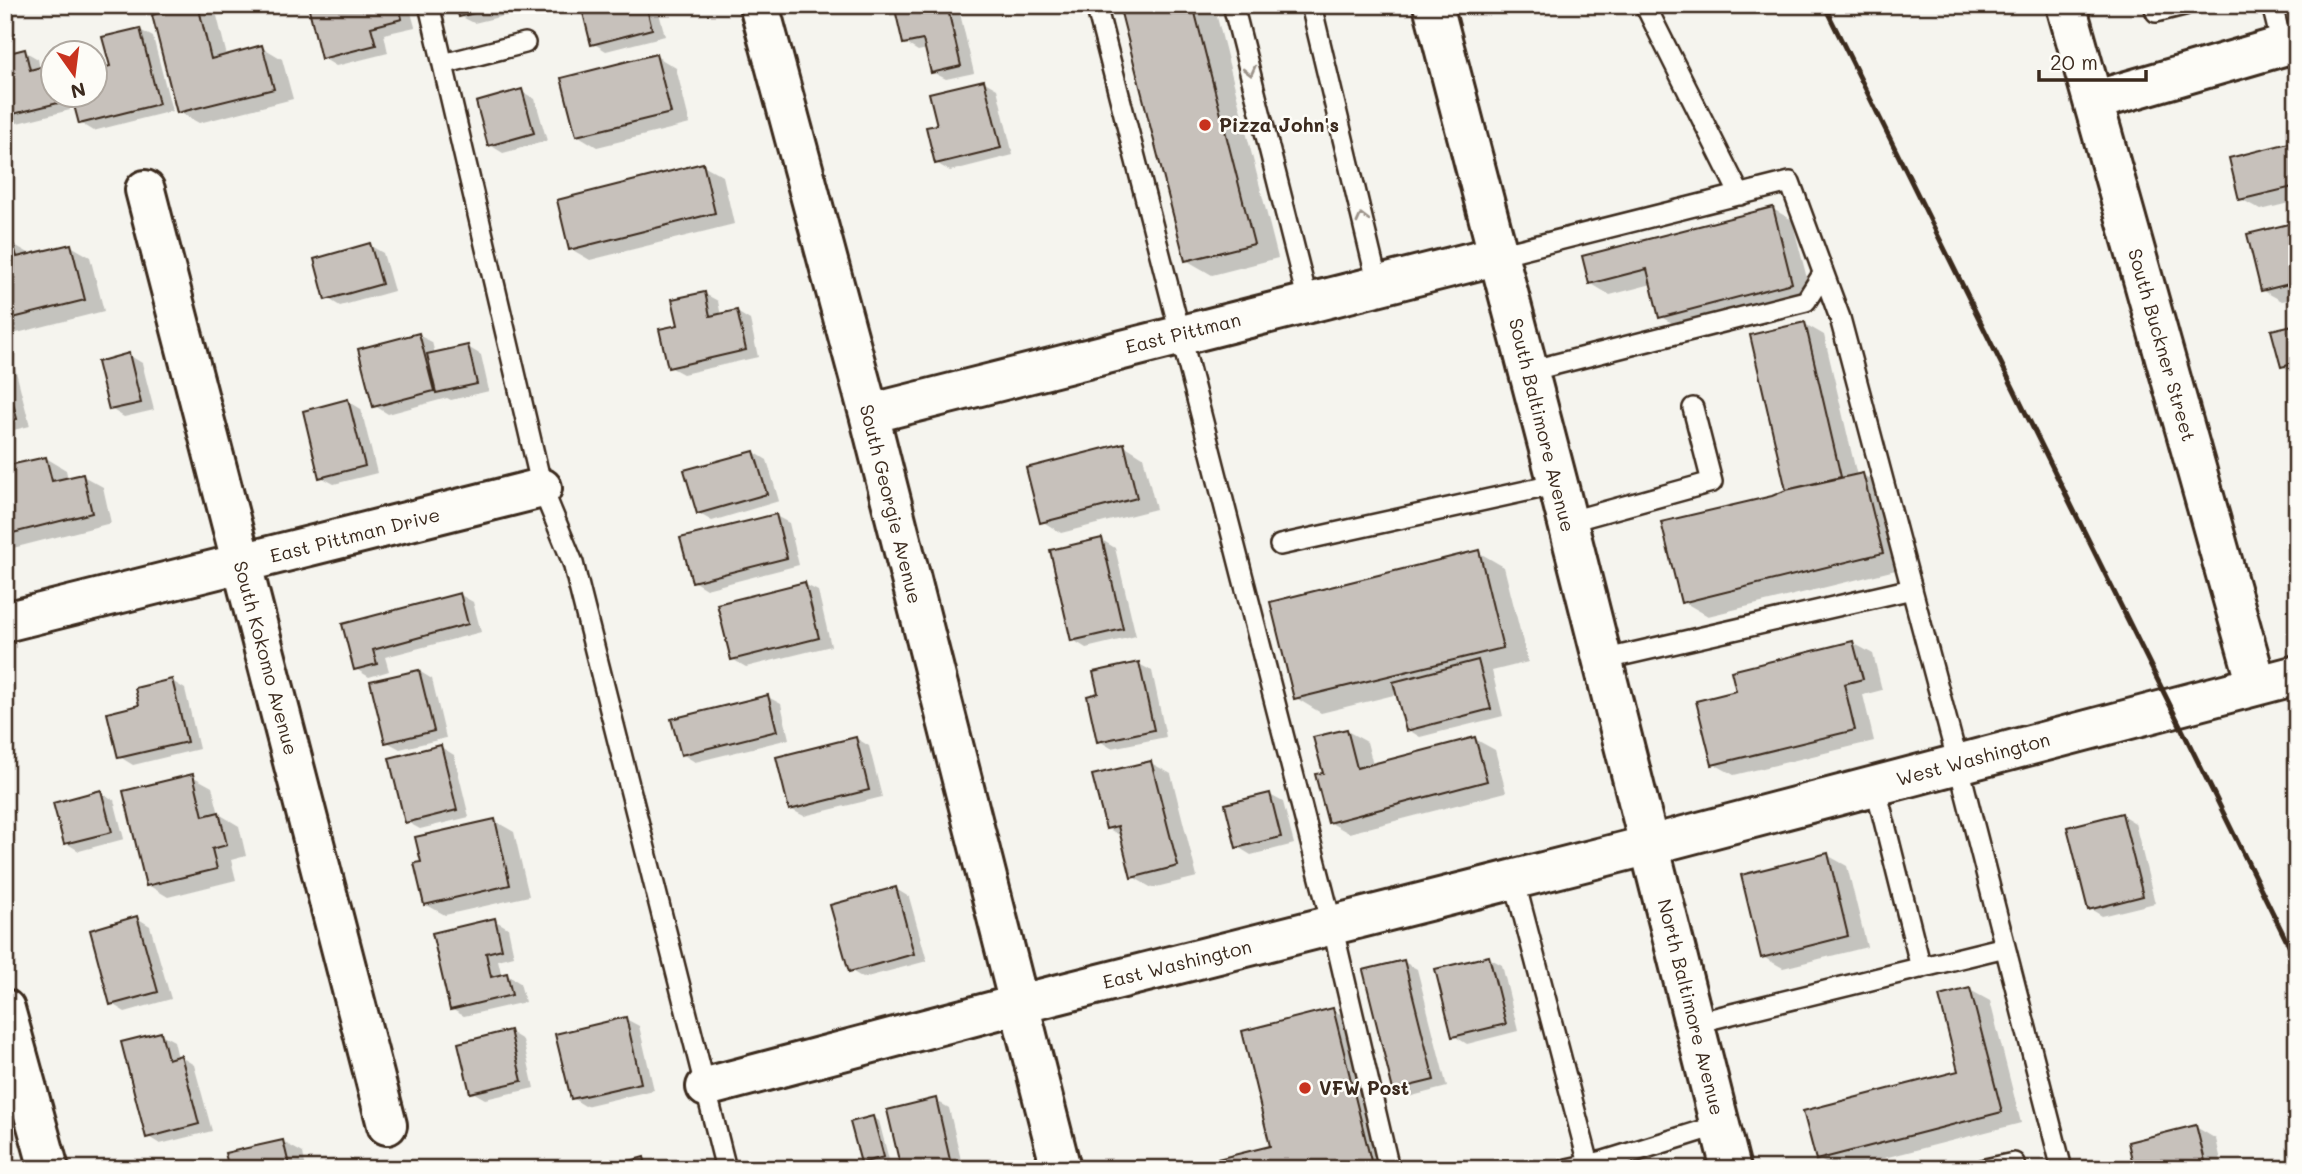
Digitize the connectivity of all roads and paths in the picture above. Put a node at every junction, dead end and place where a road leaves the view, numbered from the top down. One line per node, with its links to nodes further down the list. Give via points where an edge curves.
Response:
1 (429, 5): 14 (lane)
2 (759, 5): 25 (street, South Georgie Avenue)
3 (1096, 5): 22 (lane)
4 (1233, 5): 21 (lane, one-way to 21)
5 (1311, 5): 20 (lane, one-way to 5)
6 (1433, 5): 18 (street, South Baltimore Avenue)
7 (1645, 5): 17 (lane)
8 (2066, 5): 15 (street, South Buckner Street)
9 (2154, 5): 10 (lane, via 2156,12)
10 (2184, 5)
11 (2272, 5): 13 (lane)
12 (525, 43): 14 (lane)
13 (2289, 44): 15 (street)
14 (443, 64): 27 (lane)
15 (2093, 101): 35 (street, South Buckner Street)
16 (145, 190): 30 (street, South Kokomo Avenue)
17 (1740, 195): 18 (lane); 19 (lane, via 1790,182)
18 (1499, 255): 20 (street, East Pittman); 23 (street, South Baltimore Avenue)
19 (1824, 274): 23 (lane, via 1805,301); 31 (lane, via 1840,318)
20 (1378, 285): 21 (street, East Pittman)
21 (1308, 302): 22 (street, East Pittman)
22 (1181, 334): 25 (street, East Pittman); 40 (lane)
23 (1529, 371): 26 (street, South Baltimore Avenue)
24 (1693, 408): 28 (lane, via 1712,482)
25 (869, 414): 43 (street, South Georgie Avenue)
26 (1558, 484): 28 (street, South Baltimore Avenue); 29 (lane)
27 (542, 488): 30 (street, East Pittman Drive); 46 (lane, via 573,563)
28 (1567, 522): 33 (street, South Baltimore Avenue)
29 (1280, 545)
30 (242, 563): 32 (street, East Pittman Drive); 47 (street, South Kokomo Avenue)
31 (1912, 589): 33 (lane); 36 (lane)
32 (5, 622)
33 (1602, 660): 38 (street, South Baltimore Avenue)
34 (2297, 675): 35 (street, West Washington)
35 (2257, 685): 36 (street, West Washington)
36 (1958, 764): 37 (street, West Washington); 41 (lane)
37 (1875, 786): 38 (street, West Washington); 42 (lane)
38 (1650, 845): 39 (street, East Washington); 45 (street, North Baltimore Avenue)
39 (1514, 879): 40 (street, East Washington); 49 (lane)
40 (1332, 925): 43 (street, East Washington); 53 (lane)
41 (2005, 947): 42 (lane); 58 (lane)
42 (1921, 968): 45 (lane)
43 (1020, 1004): 46 (street, East Washington); 52 (street, South Georgie Avenue)
44 (5, 1009): 50 (street)
45 (1695, 1023): 48 (street, North Baltimore Avenue)
46 (706, 1087): 51 (lane)
47 (387, 1125)
48 (1720, 1125): 49 (lane); 55 (street, North Baltimore Avenue)
49 (1589, 1164): 54 (lane)
50 (49, 1169)
51 (726, 1169)
52 (1061, 1169)
53 (1389, 1169)
54 (1567, 1169)
55 (1731, 1169)
56 (1985, 1169): 57 (lane, via 2014,1163)
57 (2015, 1169)
58 (2062, 1169)

